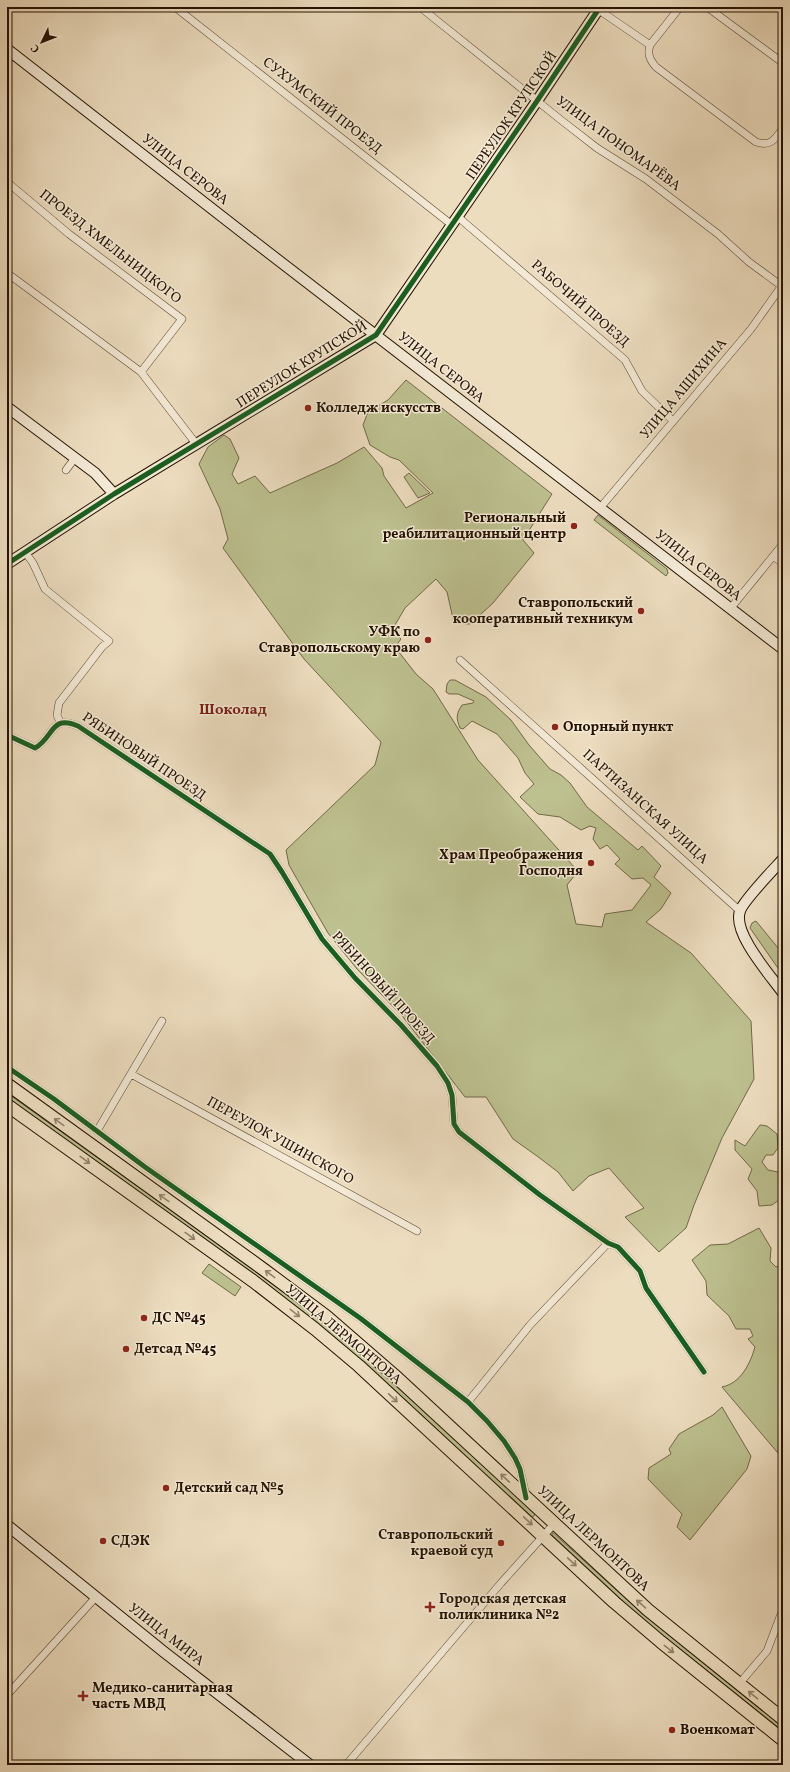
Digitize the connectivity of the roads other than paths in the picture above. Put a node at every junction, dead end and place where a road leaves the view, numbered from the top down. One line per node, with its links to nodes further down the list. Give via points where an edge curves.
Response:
1 (175, 7): 12 (street, СУХУМСКИЙ ПРОЕЗД)
2 (420, 7): 9 (street, УЛИЦА ПОНОМАРЁВА)
3 (680, 7): 6 (street)
4 (706, 7): 8 (street)
5 (599, 9): 6 (street); 9 (main road, ПЕРЕУЛОК КРУПСКОЙ)
6 (650, 45): 10 (street, via 650,61 656,67 756,142 769,143)
7 (7, 49): 15 (main road, УЛИЦА СЕРОВА)
8 (783, 63)
9 (538, 101): 12 (main road, ПЕРЕУЛОК КРУПСКОЙ); 14 (street, УЛИЦА ПОНОМАРЁВА, via 597,148 646,179 718,234 749,262)
10 (783, 128)
11 (7, 182): 16 (street, ПРОЕЗД ХМЕЛЬНИЦКОГО, via 69,234 182,319)
12 (455, 221): 15 (main road, ПЕРЕУЛОК КРУПСКОЙ); 18 (street, РАБОЧИЙ ПРОЕЗД, via 625,360 642,391)
13 (7, 273): 16 (street)
14 (783, 285): 18 (street, УЛИЦА АШИХИНА, via 751,329)
15 (376, 335): 19 (main road, ПЕРЕУЛОК КРУПСКОЙ); 23 (main road, УЛИЦА СЕРОВА)
16 (141, 372): 19 (street)
17 (7, 407): 20 (main road)
18 (674, 421): 23 (street, УЛИЦА АШИХИНА)
19 (197, 445): 22 (main road, ПЕРЕУЛОК КРУПСКОЙ)
20 (75, 458): 21 (street); 22 (main road, via 95,473)
21 (66, 470)
22 (114, 494): 25 (main road, ПЕРЕУЛОК КРУПСКОЙ)
23 (600, 508): 29 (main road, УЛИЦА СЕРОВА)
24 (783, 544): 26 (street)
25 (25, 552): 28 (main road, ПЕРЕУЛОК КРУПСКОЙ); 32 (street, РЯБИНОВЫЙ ПРОЕЗД, via 46,590 109,641 59,703 57,716)
26 (774, 556): 27 (street); 29 (street)
27 (783, 563)
28 (7, 564)
29 (730, 609): 30 (main road, УЛИЦА СЕРОВА)
30 (783, 649)
31 (460, 660): 35 (street, ПАРТИЗАНСКАЯ УЛИЦА)
32 (60, 722): 33 (street, РЯБИНОВЫЙ ПРОЕЗД, via 36,748); 44 (street, РЯБИНОВЫЙ ПРОЕЗД, via 78,726 270,854 322,939 437,1066 448,1083 452,1095 454,1124 459,1132 540,1195)
33 (7, 735)
34 (783, 859): 35 (main road)
35 (740, 911): 36 (main road, via 739,926 753,954)
36 (783, 993)
37 (162, 1021): 39 (street)
38 (7, 1067): 42 (street)
39 (131, 1074): 42 (street); 43 (street, ПЕРЕУЛОК УШИНСКОГО)
40 (7, 1084): 47 (main road, УЛИЦА ЛЕРМОНТОВА, one-way to 40, via 394,1375 326,1316)
41 (7, 1105): 50 (main road, УЛИЦА ЛЕРМОНТОВА, one-way to 50, via 246,1276 320,1333)
42 (97, 1131): 46 (street, via 360,1318)
43 (417, 1232)
44 (608, 1243): 45 (street, РЯБИНОВЫЙ ПРОЕЗД, via 618,1247 640,1271 646,1288); 46 (street, via 530,1325)
45 (704, 1372)
46 (468, 1402): 47 (street, via 487,1420 515,1458)
47 (526, 1498): 48 (main road, УЛИЦА ЛЕРМОНТОВА)
48 (554, 1524): 50 (street); 53 (main road, УЛИЦА ЛЕРМОНТОВА, one-way to 48, via 648,1610)
49 (7, 1525): 51 (main road, УЛИЦА МИРА)
50 (544, 1536): 56 (main road, УЛИЦА ЛЕРМОНТОВА, one-way to 56, via 639,1624); 58 (street, via 496,1588)
51 (96, 1597): 54 (street); 57 (main road, УЛИЦА МИРА)
52 (783, 1609): 53 (street, via 767,1651)
53 (739, 1684): 55 (main road, УЛИЦА ЛЕРМОНТОВА, one-way to 53)
54 (7, 1695)
55 (783, 1719)
56 (783, 1740)
57 (310, 1765)
58 (346, 1765)

